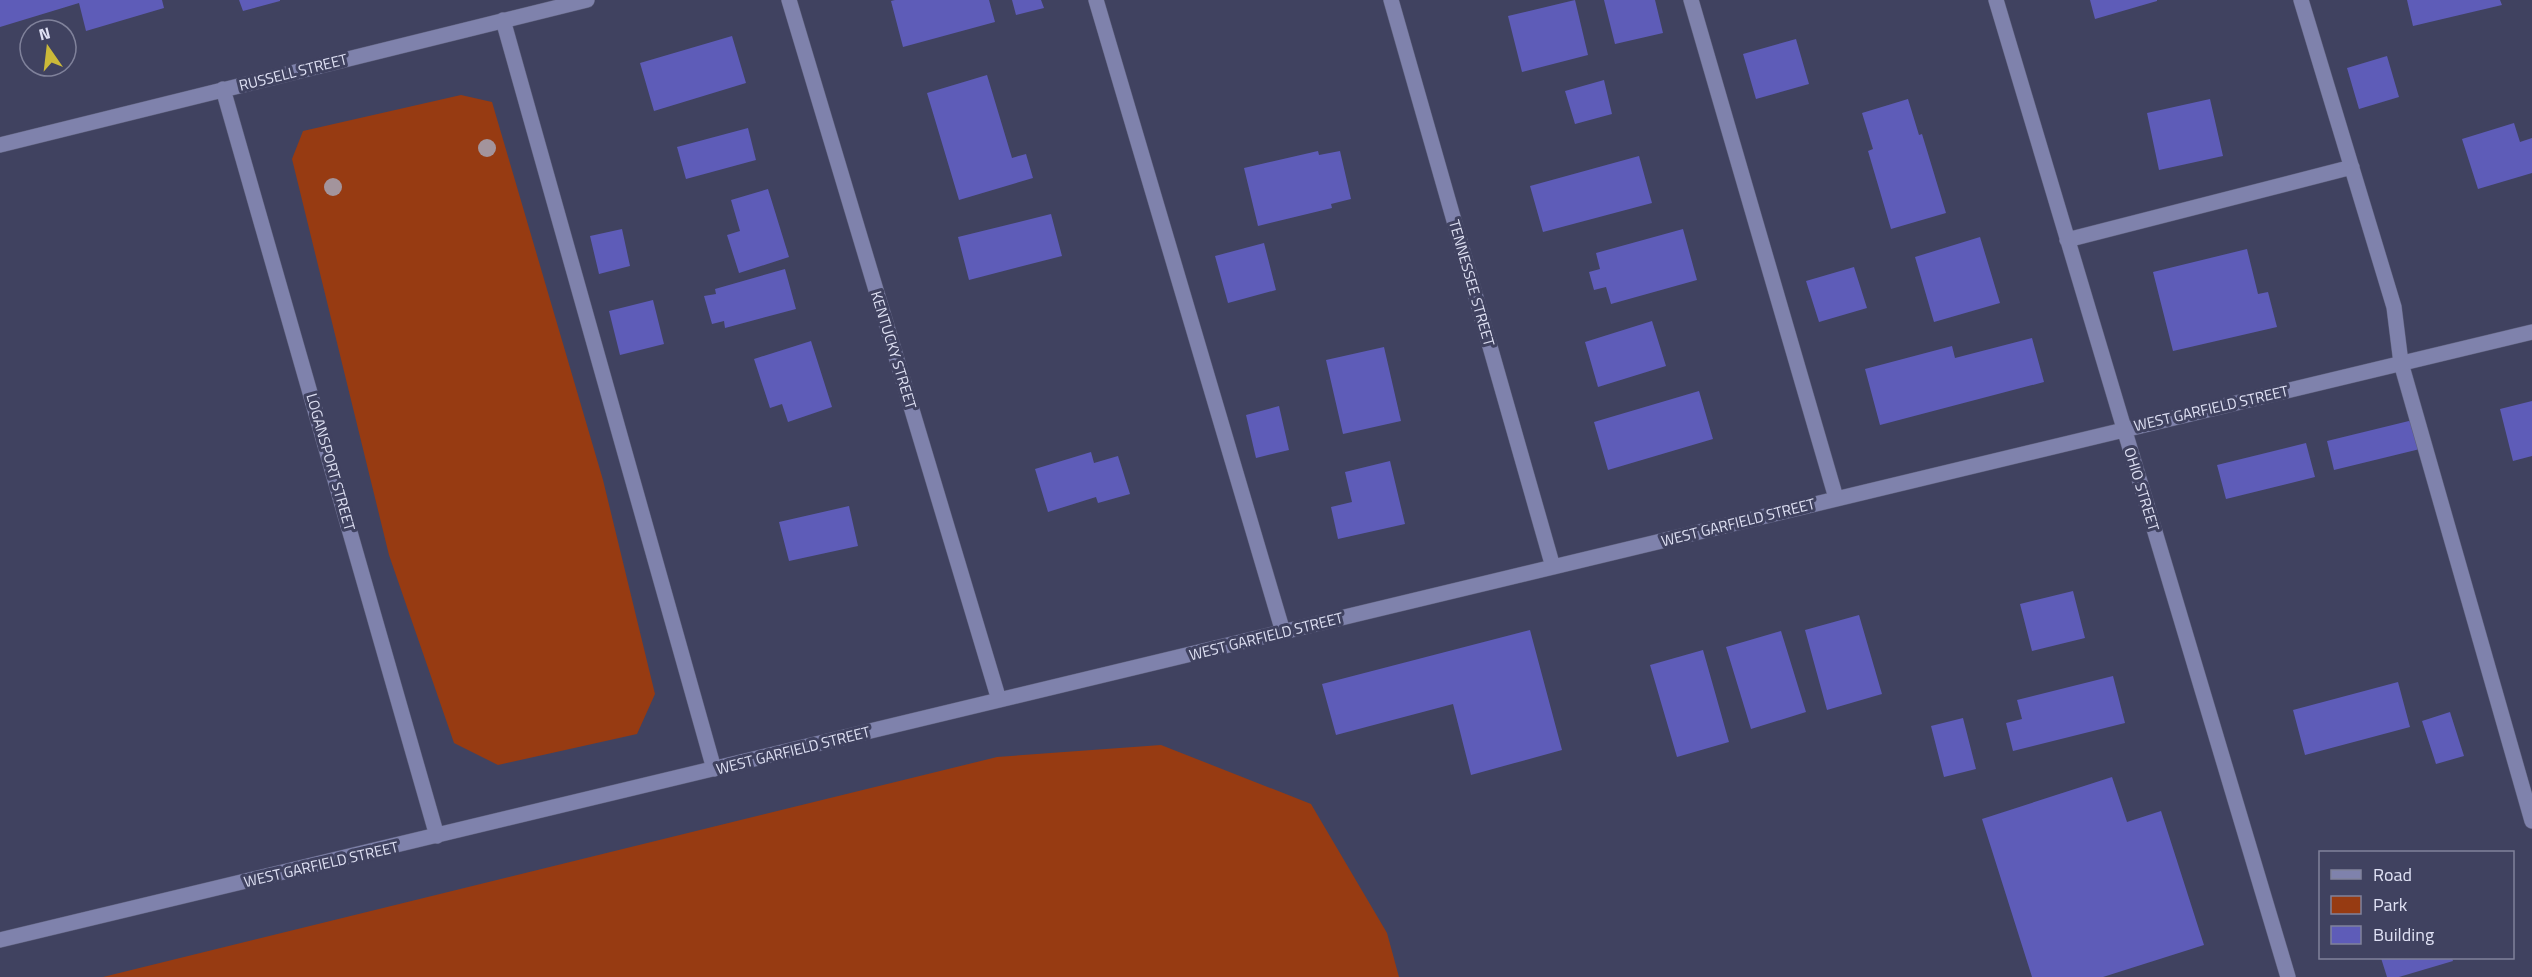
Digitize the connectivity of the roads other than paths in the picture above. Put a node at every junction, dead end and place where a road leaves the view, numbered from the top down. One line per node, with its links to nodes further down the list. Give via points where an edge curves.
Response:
1 (587, 0): 8 (street, RUSSELL STREET)
2 (789, 0): 19 (street, KENTUCKY STREET)
3 (1096, 0): 18 (street)
4 (1391, 0): 17 (street, TENNESSEE STREET)
5 (1691, 0): 16 (street)
6 (1996, 0): 12 (street, OHIO STREET)
7 (2301, 0): 11 (street)
8 (503, 20): 9 (street, RUSSELL STREET); 20 (street)
9 (224, 89): 10 (street, RUSSELL STREET); 22 (street, LOGANSPORT STREET)
10 (0, 145)
11 (2352, 167): 12 (street); 14 (street, via 2394,307)
12 (2067, 240): 15 (street, OHIO STREET)
13 (2532, 333): 14 (street, WEST GARFIELD STREET)
14 (2401, 363): 15 (street, WEST GARFIELD STREET); 21 (street)
15 (2124, 429): 16 (street, WEST GARFIELD STREET); 24 (street, OHIO STREET)
16 (1836, 498): 17 (street, WEST GARFIELD STREET)
17 (1553, 567): 18 (street, WEST GARFIELD STREET)
18 (1283, 632): 19 (street, WEST GARFIELD STREET)
19 (999, 700): 20 (street, WEST GARFIELD STREET)
20 (714, 769): 22 (street, WEST GARFIELD STREET)
21 (2532, 821)
22 (437, 836): 23 (street, WEST GARFIELD STREET)
23 (0, 940)
24 (2288, 977)

